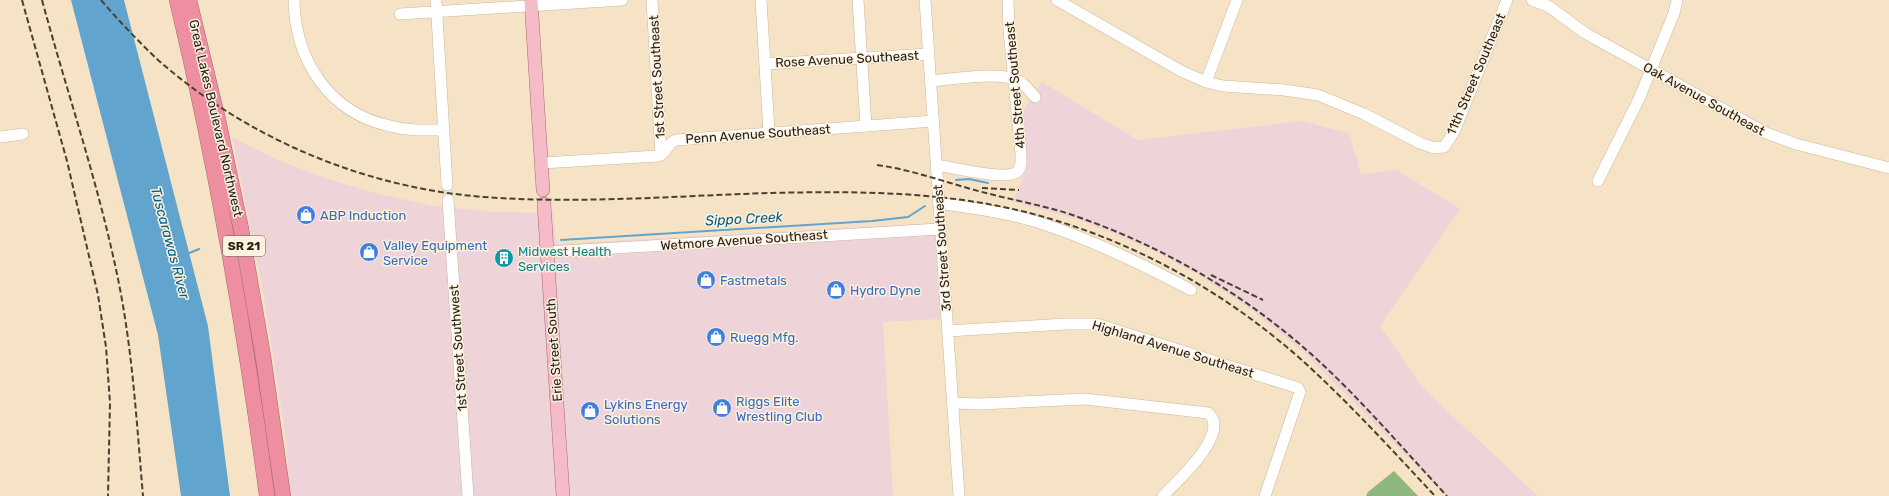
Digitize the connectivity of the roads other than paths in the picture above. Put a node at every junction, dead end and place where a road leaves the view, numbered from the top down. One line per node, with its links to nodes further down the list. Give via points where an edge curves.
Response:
1 (177, 0): 48 (highway, Great Lakes Boulevard Northwest / SR 21, via 223,216 253,389)
2 (189, 0): 49 (highway, Great Lakes Boulevard Northwest / SR 21, via 241,229)
3 (294, 0): 29 (street, via 295,24 310,66 322,85 348,108 378,123 411,130)
4 (436, 0): 17 (street)
5 (622, 0): 16 (street)
6 (652, 0): 33 (street, 1st Street Southeast)
7 (761, 0): 21 (street)
8 (858, 0): 20 (street)
9 (925, 0): 19 (street, 3rd Street Southeast)
10 (1008, 0): 23 (street, 4th Street Southeast)
11 (1057, 0): 25 (street, via 1181,71)
12 (1238, 0): 25 (street)
13 (1507, 0): 25 (street, 11th Street Southeast, via 1454,132 1444,147 1434,148 1420,143 1364,114 1318,95 1223,86)
14 (1532, 0): 22 (street, Oak Avenue Southeast, via 1548,6 1585,33)
15 (1678, 0): 22 (street)
16 (531, 3): 17 (street); 34 (main road)
17 (436, 12): 18 (street); 29 (street)
18 (400, 14)
19 (929, 54): 20 (street, Rose Avenue Southeast); 24 (street, 3rd Street Southeast)
20 (862, 57): 21 (street, Rose Avenue Southeast); 28 (street)
21 (765, 64): 30 (street)
22 (1650, 70): 36 (street, Oak Avenue Southeast, via 1751,126 1780,139); 37 (street)
23 (1014, 78): 24 (street, via 1000,76); 26 (street); 35 (street, 4th Street Southeast, via 1022,154 1019,169 1012,174 1002,175)
24 (931, 81): 27 (street, 3rd Street Southeast)
25 (1206, 82)
26 (1035, 97)
27 (934, 121): 28 (street, Penn Avenue Southeast); 35 (street, 3rd Street Southeast)
28 (866, 126): 30 (street, Penn Avenue Southeast)
29 (444, 130): 38 (street)
30 (769, 132): 33 (street, Penn Avenue Southeast, via 676,140 668,144)
31 (23, 134): 32 (street)
32 (0, 137)
33 (661, 154): 34 (street)
34 (542, 163): 39 (main road)
35 (936, 165): 41 (street, 3rd Street Southeast)
36 (1889, 168)
37 (1598, 181)
38 (447, 185)
39 (544, 190)
40 (448, 200): 50 (street, 1st Street Southwest)
41 (938, 203): 43 (street, 3rd Street Southeast); 45 (street, via 1037,222 1131,260)
42 (544, 204): 44 (main road, Erie Street South)
43 (940, 229): 44 (street, Wetmore Avenue Southeast); 46 (street, 3rd Street Southeast)
44 (547, 252): 51 (main road, Erie Street South)
45 (1191, 290)
46 (948, 331): 47 (street, 3rd Street Southeast); 54 (street, Highland Avenue Southeast, via 1097,324 1282,382 1300,390)
47 (952, 403): 52 (street, 3rd Street Southeast); 53 (street, via 1085,399 1204,412 1210,415 1214,420 1210,442 1204,452)
48 (267, 496)
49 (283, 496)
50 (468, 496)
51 (563, 496)
52 (959, 496)
53 (1163, 496)
54 (1265, 496)

